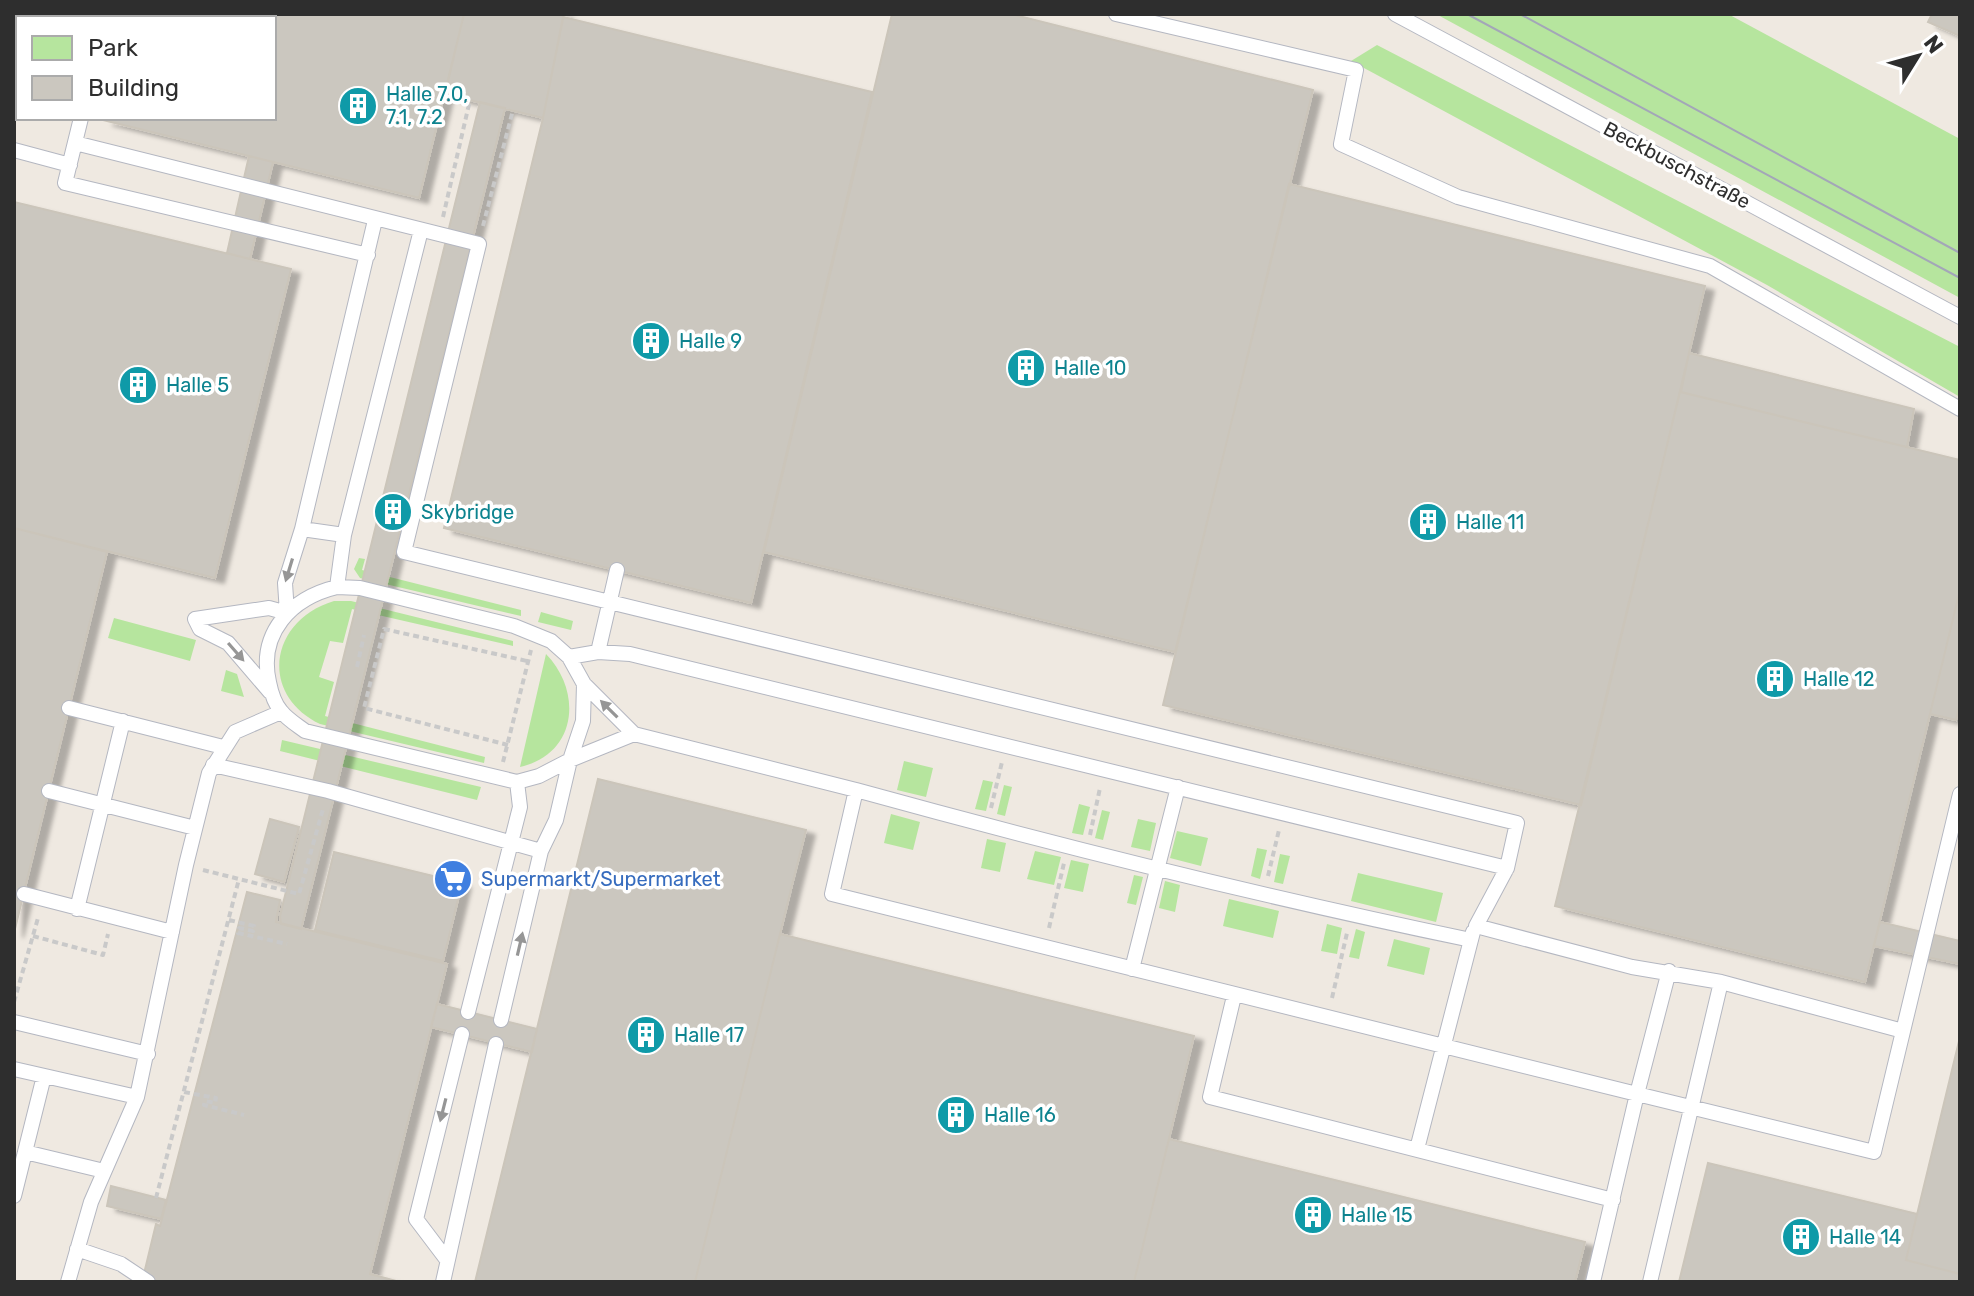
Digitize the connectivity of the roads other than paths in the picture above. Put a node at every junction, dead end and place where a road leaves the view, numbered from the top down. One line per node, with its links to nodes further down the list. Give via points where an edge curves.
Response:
1 (1116, 14): 11 (lane, via 1356,70 1341,144 1458,197 1710,266)
2 (1395, 14): 10 (lane, Beckbuschstraße)
3 (81, 120): 4 (lane)
4 (75, 143): 6 (lane); 7 (lane)
5 (14, 150): 6 (lane)
6 (70, 165): 9 (lane, via 65,183)
7 (375, 220): 8 (lane); 9 (lane)
8 (421, 230): 13 (lane); 16 (lane, via 479,244 404,552)
9 (368, 255): 12 (lane)
10 (1960, 317)
11 (1960, 409)
12 (302, 529): 13 (lane); 17 (lane, one-way to 17, via 285,583)
13 (344, 535): 15 (lane)
14 (617, 570): 16 (lane)
15 (337, 587): 17 (lane, via 312,593); 19 (lane, via 360,588 537,633)
16 (610, 602): 18 (lane); 39 (lane, via 1517,823)
17 (287, 613): 21 (lane, via 268,650); 21 (lane, one-way to 21, via 269,608 195,619 200,629 228,643)
18 (598, 652): 19 (lane); 30 (lane, via 639,656)
19 (569, 657): 20 (lane)
20 (584, 684): 25 (lane, one-way to 20); 27 (lane, via 583,721)
21 (272, 694): 23 (lane)
22 (69, 708): 24 (lane)
23 (281, 712): 26 (lane, via 235,732); 29 (lane, via 305,731)
24 (123, 721): 26 (lane); 34 (lane)
25 (634, 734): 27 (lane); 31 (lane)
26 (223, 747): 28 (lane)
27 (570, 760): 29 (lane); 37 (lane, via 556,820)
28 (213, 765): 35 (lane); 36 (lane)
29 (517, 782): 36 (lane, via 520,807)
30 (1178, 787): 38 (lane); 39 (lane)
31 (856, 790): 38 (lane); 44 (lane, via 832,894)
32 (49, 791): 34 (lane)
33 (1960, 794): 51 (lane)
34 (102, 806): 35 (lane); 41 (lane)
35 (195, 828): 42 (lane)
36 (511, 843): 37 (lane); 48 (lane)
37 (541, 851): 49 (lane, one-way to 37)
38 (1156, 866): 43 (lane, via 1351,915); 44 (lane)
39 (1507, 868): 43 (lane)
40 (24, 894): 41 (lane)
41 (77, 909): 42 (lane)
42 (172, 932): 55 (lane)
43 (1473, 933): 45 (lane); 54 (lane)
44 (1132, 969): 47 (lane)
45 (1669, 971): 46 (lane); 58 (lane)
46 (1721, 982): 51 (lane); 60 (lane)
47 (1234, 996): 54 (lane); 61 (lane, via 1210,1097)
48 (468, 1012)
49 (501, 1020)
50 (14, 1022): 55 (lane)
51 (1903, 1031): 60 (lane, via 1874,1152)
52 (462, 1034): 67 (lane, one-way to 67, via 416,1219)
53 (496, 1044): 67 (lane)
54 (1442, 1045): 58 (lane); 61 (lane)
55 (148, 1054): 59 (lane)
56 (14, 1069): 57 (lane)
57 (44, 1076): 59 (lane); 62 (lane)
58 (1637, 1094): 60 (lane); 65 (lane)
59 (137, 1097): 63 (lane)
60 (1691, 1109): 72 (lane)
61 (1417, 1149): 65 (lane)
62 (25, 1152): 63 (lane); 64 (lane)
63 (104, 1171): 66 (lane)
64 (14, 1196)
65 (1613, 1200): 71 (lane)
66 (77, 1249): 68 (lane); 69 (lane, via 121,1264)
67 (447, 1260): 70 (lane)
68 (68, 1282)
69 (148, 1282)
70 (443, 1282)
71 (1593, 1282)
72 (1650, 1282)

